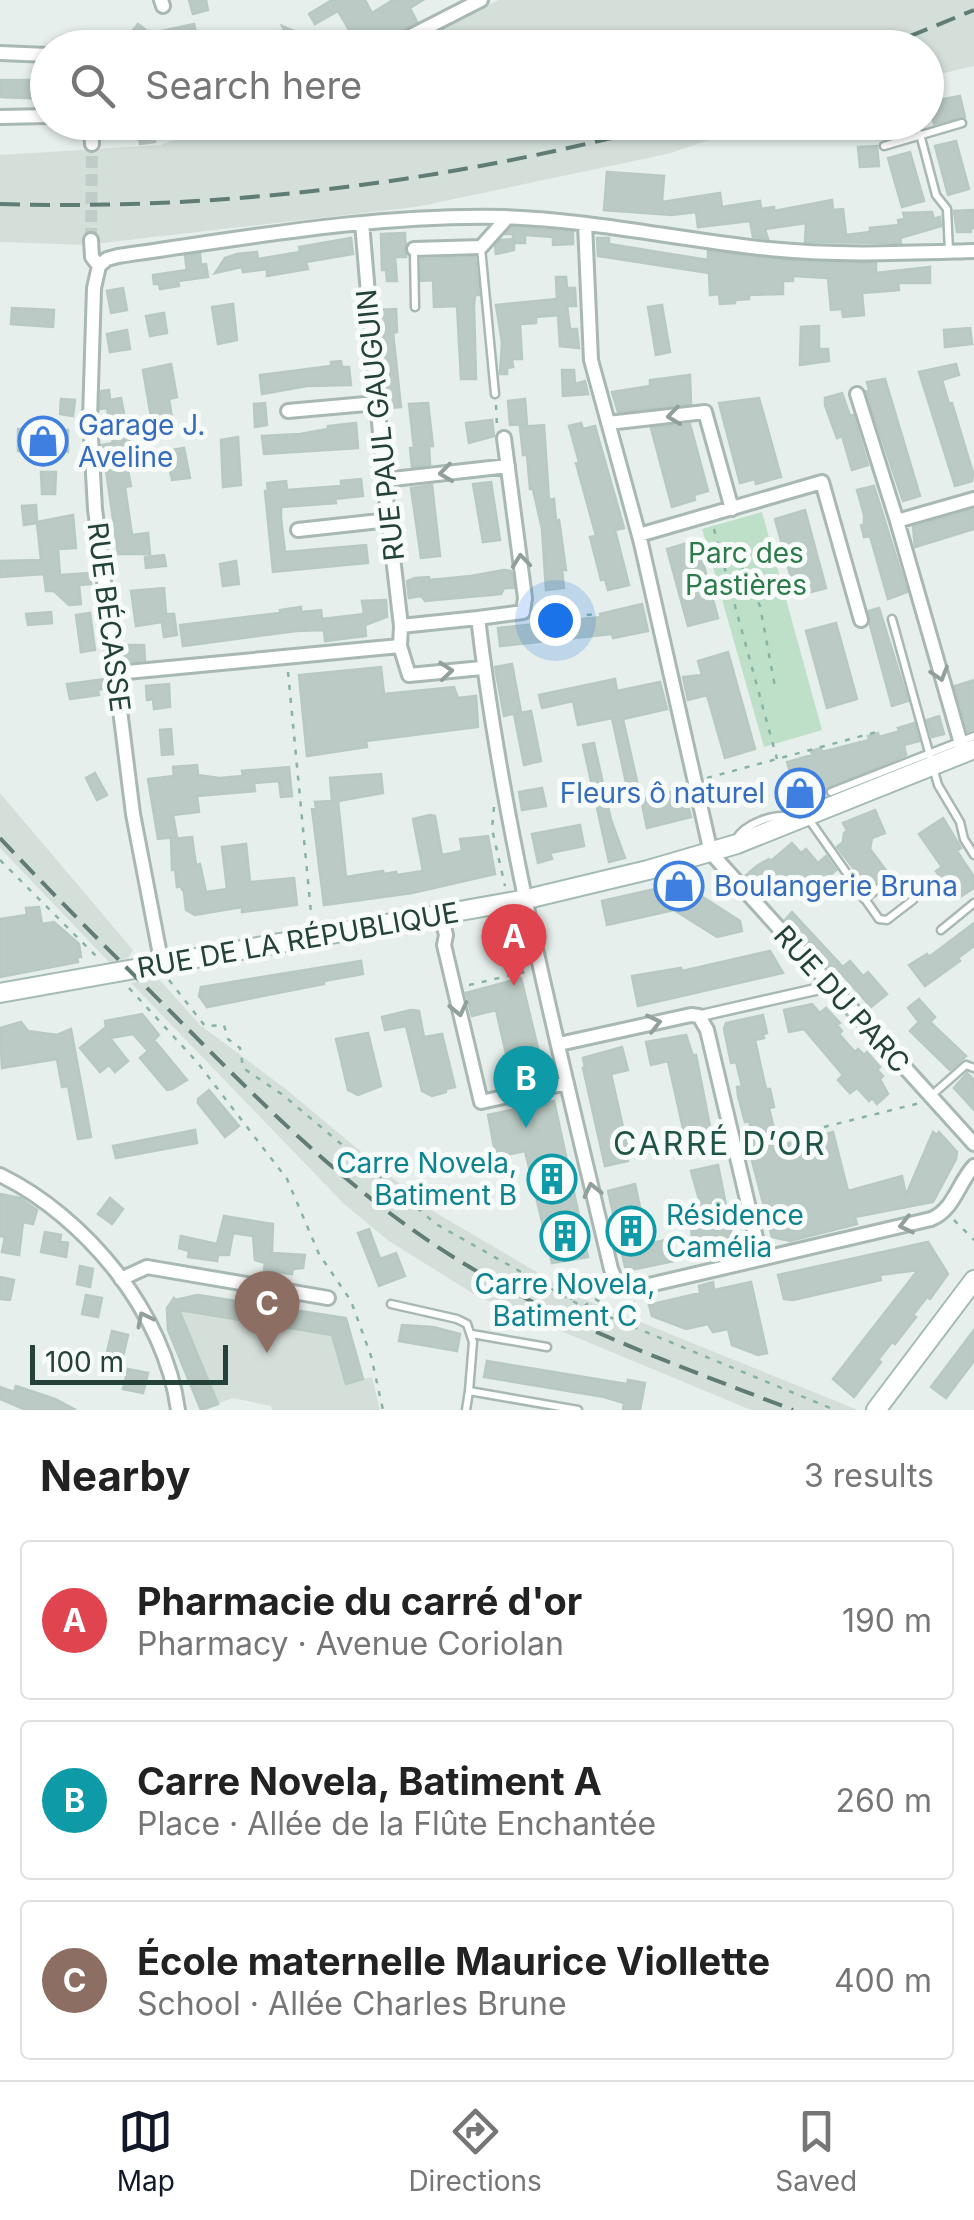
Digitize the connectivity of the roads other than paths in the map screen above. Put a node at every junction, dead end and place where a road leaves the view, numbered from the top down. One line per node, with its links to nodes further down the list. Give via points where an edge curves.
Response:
1 (481, 0): 2 (street)
2 (422, 30)
3 (0, 52): 4 (street)
4 (30, 54)
5 (0, 116): 6 (street)
6 (30, 116)
7 (962, 122): 8 (lane)
8 (944, 127)
9 (92, 140): 12 (street)
10 (902, 140): 13 (lane)
11 (922, 140): 20 (lane, via 936,195 947,209)
12 (92, 144)
13 (884, 146)
14 (507, 218): 15 (street); 16 (street); 18 (street)
15 (362, 224): 22 (street, via 118,256); 26 (street, RUE PAUL GAUGUIN)
16 (585, 224): 20 (street, via 826,254); 28 (street, via 591,360)
17 (91, 240): 22 (street)
18 (481, 247): 19 (street); 24 (lane)
19 (414, 248): 23 (lane)
20 (949, 252): 21 (street)
21 (974, 252)
22 (99, 266): 44 (street, RUE BÉCASSE, via 90,419)
23 (415, 308)
24 (495, 394)
25 (857, 394): 35 (street)
26 (377, 402): 27 (street); 31 (street, RUE PAUL GAUGUIN)
27 (288, 412)
28 (608, 423): 33 (street, one-way to 28, via 705,412); 37 (street)
29 (504, 438): 30 (street)
30 (508, 466): 31 (street, one-way to 31); 38 (street, one-way to 30, via 522,612 525,598)
31 (384, 480): 34 (street, RUE PAUL GAUGUIN)
32 (974, 499): 35 (street)
33 (732, 510): 37 (street); 40 (street, via 822,482)
34 (388, 520): 36 (street); 41 (street, RUE PAUL GAUGUIN)
35 (897, 521): 46 (street, one-way to 46)
36 (298, 530)
37 (639, 535): 50 (street)
38 (478, 618): 41 (street); 43 (street)
39 (892, 619): 47 (lane)
40 (861, 620)
41 (401, 626): 42 (street, RUE PAUL GAUGUIN)
42 (400, 646): 43 (street, one-way to 43, via 409,675); 44 (street)
43 (482, 662): 54 (street)
44 (116, 673): 59 (street, RUE BÉCASSE, via 133,814)
45 (974, 736): 46 (lane)
46 (966, 748): 47 (main road, RUE DE LA RÉPUBLIQUE)
47 (932, 759): 48 (lane); 49 (main road, RUE DE LA RÉPUBLIQUE); 51 (lane)
48 (831, 792)
49 (804, 819): 50 (main road, RUE DE LA RÉPUBLIQUE); 53 (lane)
50 (711, 853): 54 (main road, RUE DE LA RÉPUBLIQUE); 60 (street, RUE DU PARC)
51 (974, 855)
52 (891, 879): 53 (lane)
53 (864, 899): 55 (lane, via 882,920)
54 (518, 900): 57 (main road, RUE DE LA RÉPUBLIQUE); 63 (street)
55 (913, 900)
56 (974, 903): 58 (lane)
57 (441, 915): 59 (main road, RUE DE LA RÉPUBLIQUE); 65 (street, one-way to 65, via 481,1102)
58 (941, 930)
59 (162, 965): 61 (main road, RUE DE LA RÉPUBLIQUE)
60 (831, 986): 62 (street); 66 (street, RUE DU PARC)
61 (0, 993)
62 (699, 1016): 63 (street, one-way to 62); 70 (street, via 708,1030)
63 (559, 1044): 65 (street)
64 (974, 1068): 66 (lane, via 966,1066)
65 (567, 1082): 70 (street, one-way to 65, via 632,1289 617,1284)
66 (931, 1096): 67 (street, RUE DU PARC)
67 (974, 1144)
68 (974, 1166): 70 (street, one-way to 70, via 944,1214)
69 (0, 1175): 71 (street, via 82,1230)
70 (762, 1258)
71 (121, 1280): 73 (street, via 148,1267); 79 (street, one-way to 71, via 158,1347)
72 (974, 1280): 78 (main road)
73 (328, 1298)
74 (391, 1304): 75 (lane, via 457,1318)
75 (472, 1334): 76 (lane); 77 (lane)
76 (547, 1347)
77 (469, 1391): 80 (lane); 81 (lane)
78 (877, 1408)
79 (178, 1410)
80 (466, 1410)
81 (578, 1410)

